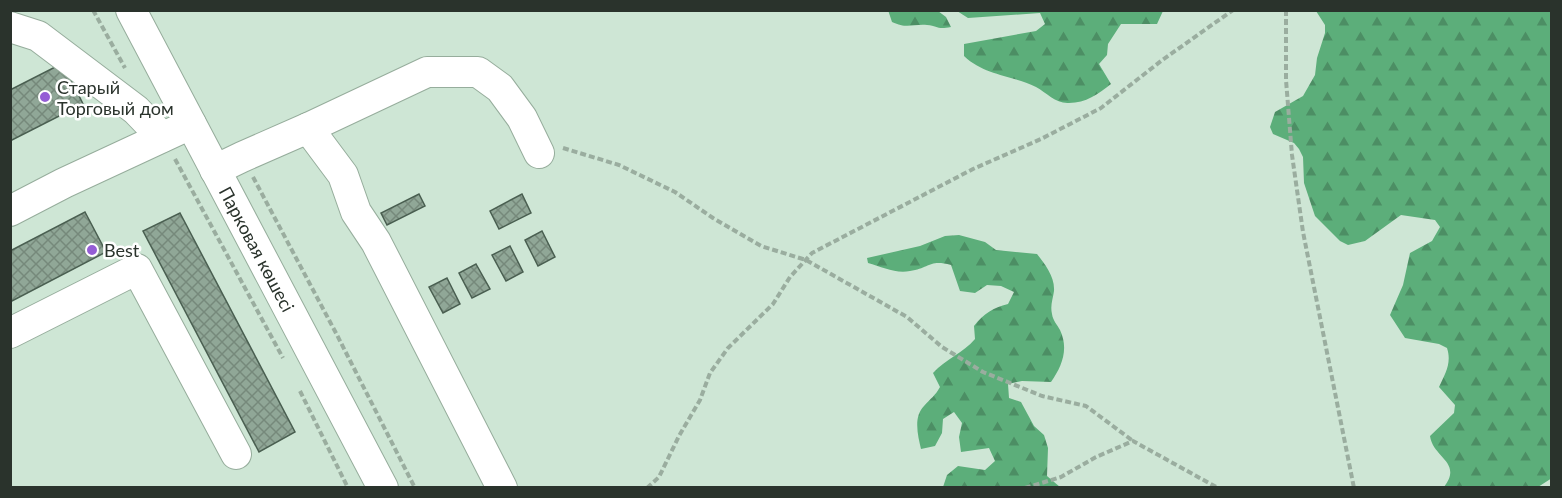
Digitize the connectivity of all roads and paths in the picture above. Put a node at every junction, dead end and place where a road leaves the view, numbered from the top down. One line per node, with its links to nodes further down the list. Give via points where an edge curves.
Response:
1 (93, 10): 6 (path)
2 (130, 10): 7 (street, Парковая көшесі)
3 (1233, 10): 14 (path, via 1101,108 973,169 812,253)
4 (1286, 10): 27 (path, via 1286,80 1302,232)
5 (10, 27): 9 (street, via 38,36 136,110)
6 (127, 73)
7 (190, 124): 9 (street); 12 (street, Парковая көшесі)
8 (308, 128): 10 (street, via 427,72 478,72 500,88); 11 (street); 23 (street, via 343,175 356,212 376,242)
9 (162, 137): 13 (street); 16 (path)
10 (534, 143): 14 (path, via 620,165 675,192 761,246)
11 (242, 157): 12 (street); 22 (path)
12 (215, 170): 21 (street, Парковая көшесі)
13 (10, 211)
14 (806, 260): 18 (path, via 907,317 942,347 983,372 1042,396 1086,406); 24 (path, via 773,304 728,348 710,373 659,477)
15 (10, 333): 19 (street, via 137,269)
16 (286, 364)
17 (297, 385): 20 (path)
18 (1133, 441): 25 (path, via 1061,477); 26 (path)
19 (236, 454)
20 (348, 488)
21 (383, 488)
22 (415, 488)
23 (502, 488)
24 (647, 488)
25 (1025, 488)
26 (1218, 488)
27 (1354, 488)

